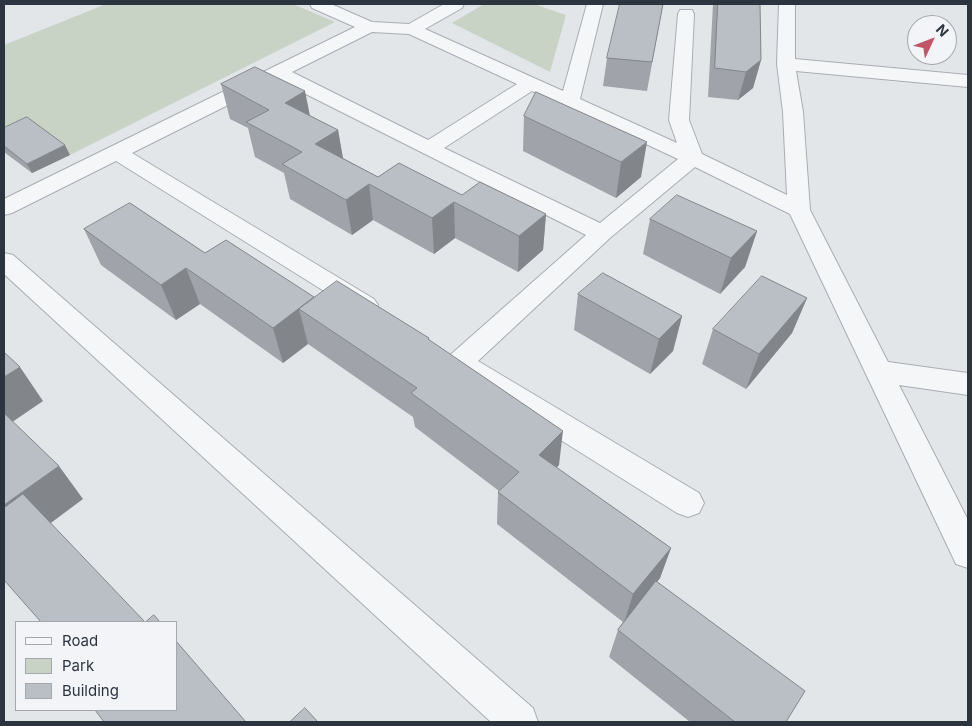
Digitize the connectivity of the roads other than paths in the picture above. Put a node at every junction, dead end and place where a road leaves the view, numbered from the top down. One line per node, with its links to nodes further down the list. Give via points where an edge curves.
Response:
1 (318, 4): 6 (street)
2 (456, 4): 7 (street)
3 (594, 4): 12 (street)
4 (786, 4): 8 (street)
5 (686, 14): 15 (street, via 680,120)
6 (369, 26): 7 (street); 9 (street)
7 (412, 29): 11 (street)
8 (786, 64): 10 (street); 17 (street, via 793,112)
9 (277, 72): 13 (street); 14 (street)
10 (968, 81)
11 (531, 84): 12 (street); 13 (street)
12 (570, 100): 15 (street)
13 (429, 149): 18 (street)
14 (116, 152): 16 (street); 20 (street)
15 (693, 158): 17 (street); 18 (street)
16 (4, 208)
17 (799, 210): 21 (street)
18 (602, 234): 23 (street, via 451,358)
19 (4, 261): 25 (street)
20 (384, 317)
21 (878, 371): 22 (street); 24 (street)
22 (968, 384)
23 (688, 503)
24 (968, 554)
25 (519, 722)

